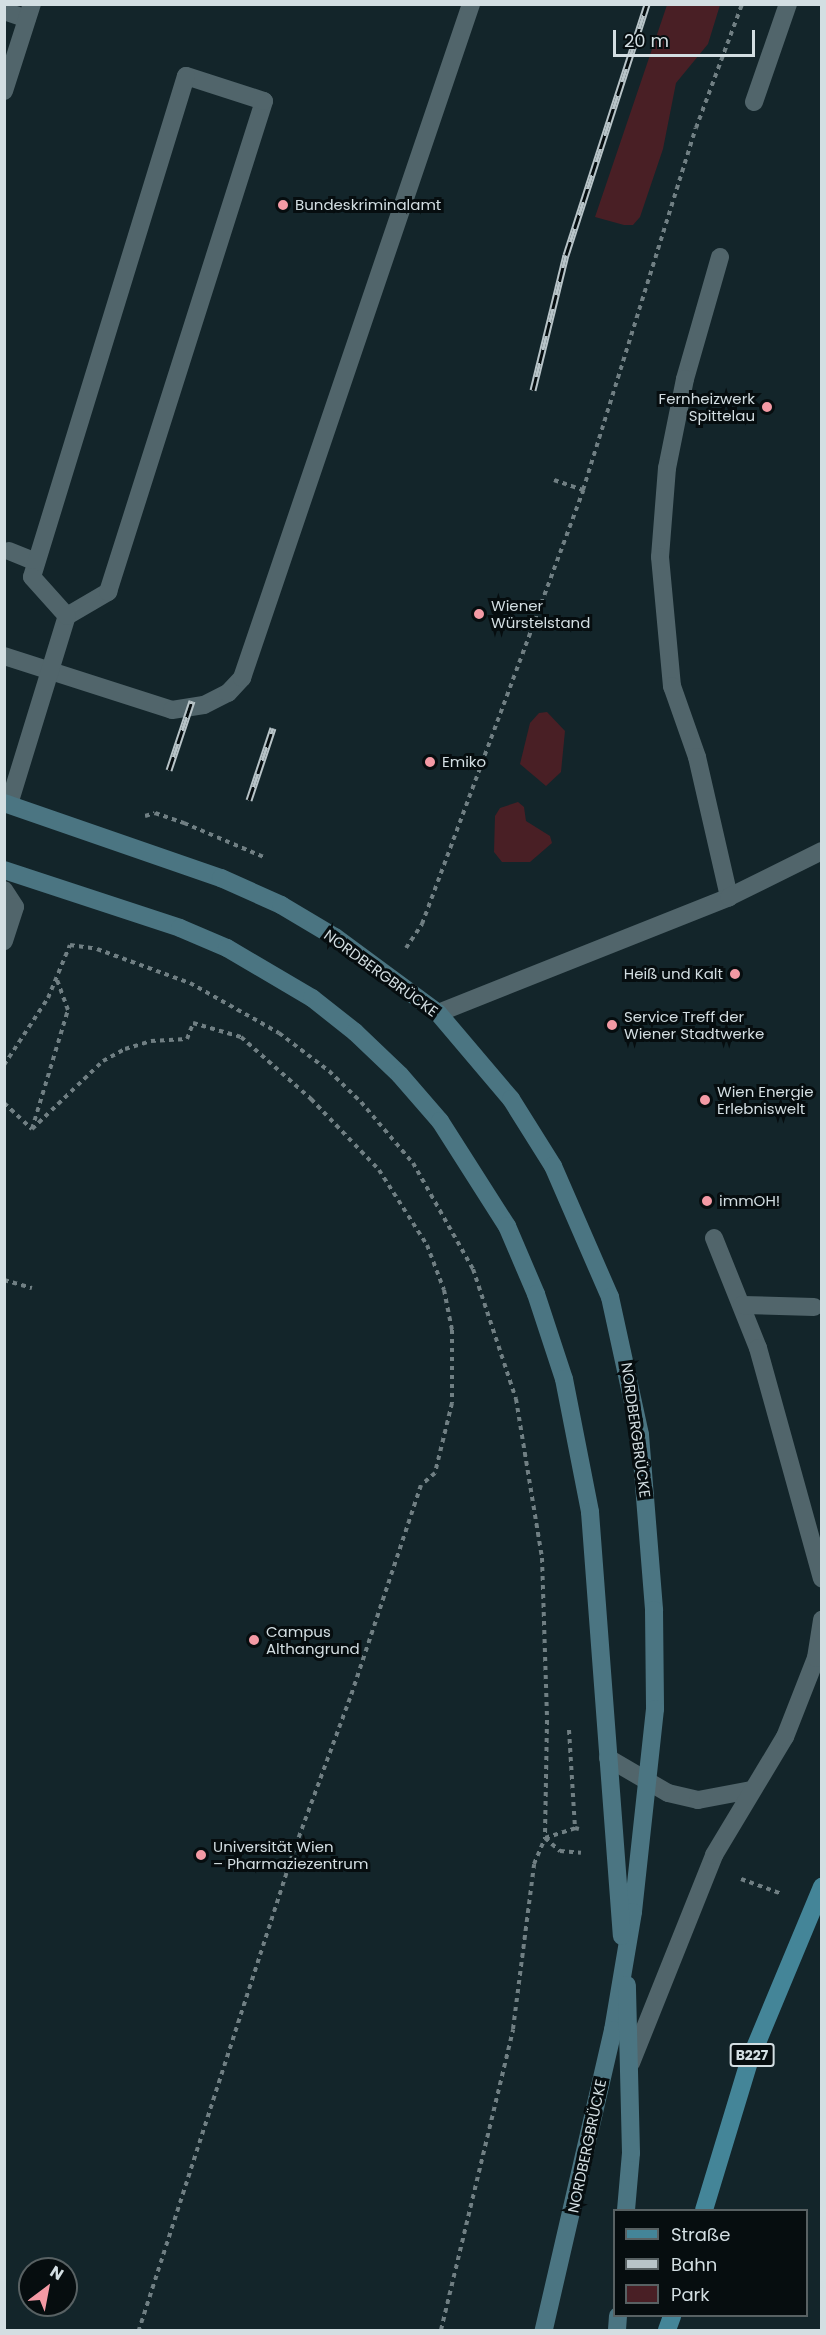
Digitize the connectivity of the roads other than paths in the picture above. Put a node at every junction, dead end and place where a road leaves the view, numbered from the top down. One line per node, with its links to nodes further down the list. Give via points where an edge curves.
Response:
1 (471, 4): 11 (lane, via 251,660 228,693 204,705 172,710)
2 (788, 4): 6 (lane)
3 (4, 11): 4 (lane)
4 (30, 12): 5 (lane)
5 (4, 91)
6 (754, 102)
7 (720, 257): 16 (lane, via 685,379 667,468 660,557 672,686 698,757)
8 (9, 551): 9 (lane)
9 (36, 562): 10 (lane, via 32,577); 10 (lane, via 186,76 264,101 108,592)
10 (67, 616): 12 (lane)
11 (4, 656)
12 (6, 809): 18 (main road, NORDBERGBRÜCKE, via 132,846 221,878 281,905 335,937)
13 (822, 851): 16 (lane)
14 (4, 870): 24 (main road, NORDBERGBRÜCKE, via 227,948 312,998 400,1075 440,1121 476,1173 507,1226 536,1294 564,1379 579,1444 590,1512)
15 (4, 890): 17 (lane, via 15,907)
16 (729, 897): 18 (lane)
17 (4, 941)
18 (438, 1013): 30 (main road, NORDBERGBRÜCKE, via 511,1099 553,1166 610,1297 640,1435 654,1610 655,1709 633,1912 613,2030)
19 (714, 1238): 20 (lane)
20 (742, 1305): 21 (lane); 22 (lane, via 758,1348)
21 (814, 1307)
22 (822, 1578)
23 (822, 1618): 25 (lane, via 816,1658 785,1737)
24 (608, 1758): 25 (lane, via 668,1793 698,1800); 27 (main road, NORDBERGBRÜCKE)
25 (751, 1790): 27 (lane, via 714,1855)
26 (822, 1887): 29 (main road, B227, via 749,2062)
27 (631, 2063): 28 (main road, NORDBERGBRÜCKE)
28 (626, 2209)
29 (705, 2209)
30 (544, 2331)

